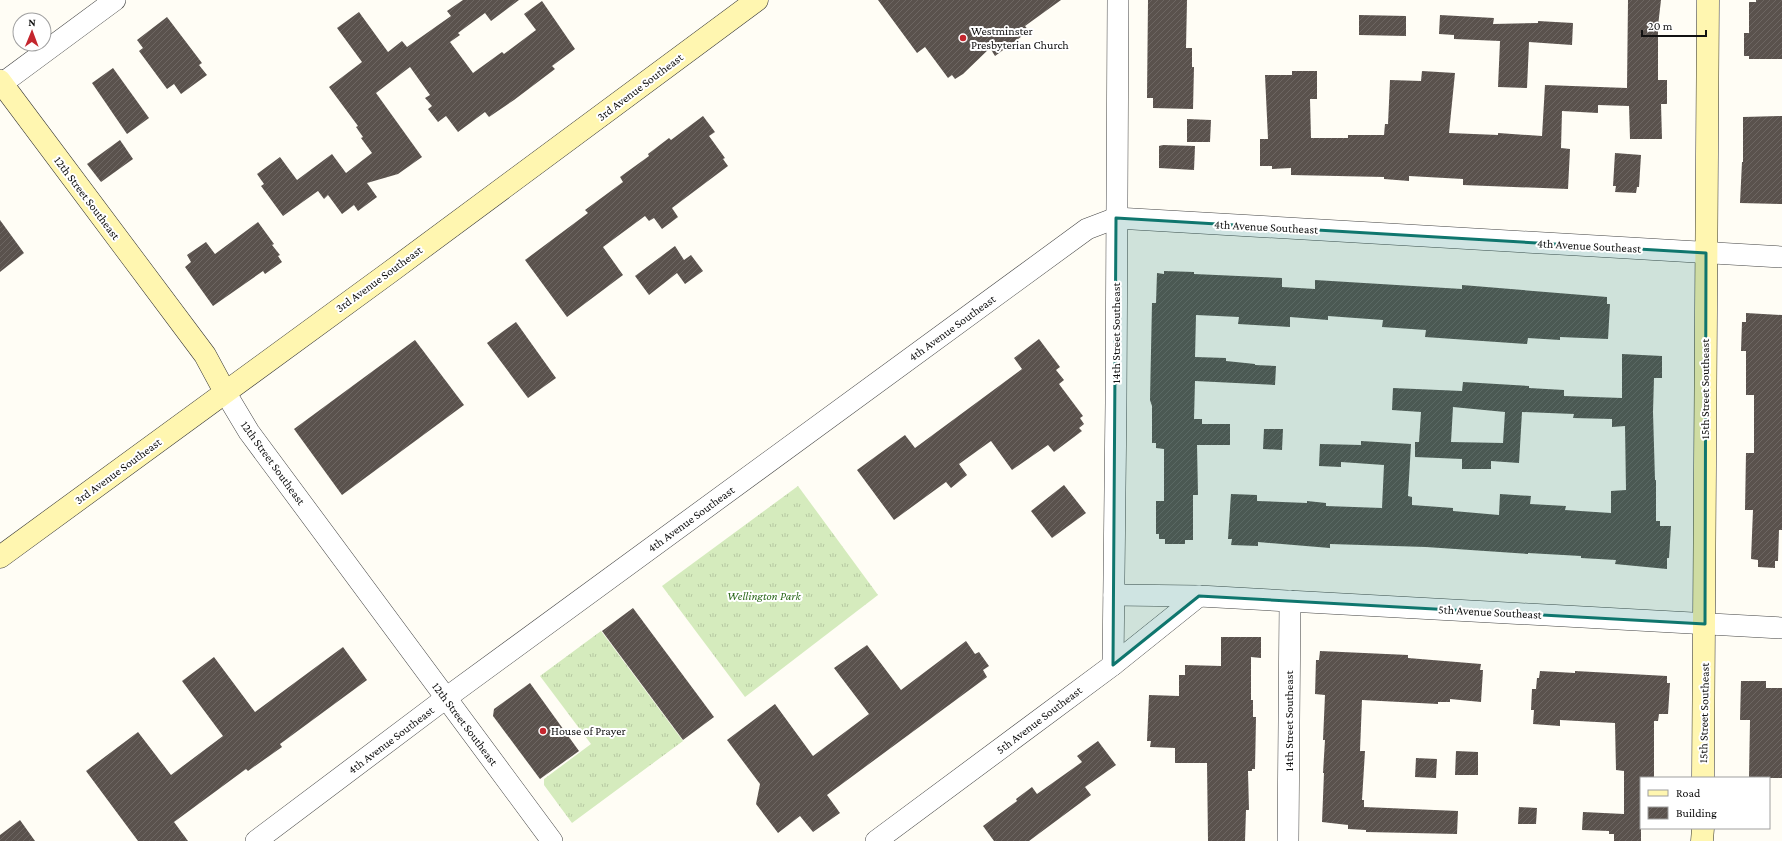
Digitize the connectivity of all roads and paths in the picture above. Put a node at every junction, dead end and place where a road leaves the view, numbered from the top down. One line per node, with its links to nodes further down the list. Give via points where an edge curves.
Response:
1 (115, 0): 5 (street)
2 (757, 0): 9 (main road, 3rd Avenue Southeast)
3 (1118, 0): 6 (street, 14th Street Southeast)
4 (1708, 0): 7 (main road, 15th Street Southeast)
5 (1, 83): 9 (main road, 12th Street Southeast, via 205,356)
6 (1116, 218): 7 (street, 4th Avenue Southeast); 11 (street, 14th Street Southeast); 17 (street, 4th Avenue Southeast, via 1087,229)
7 (1706, 253): 8 (street, 4th Avenue Southeast); 14 (main road, 15th Street Southeast)
8 (1782, 257)
9 (225, 392): 10 (main road, 3rd Avenue Southeast); 17 (street, 12th Street Southeast, via 249,432)
10 (0, 557)
11 (1114, 595): 12 (street, 5th Avenue Southeast); 16 (street, 14th Street Southeast)
12 (1199, 596): 13 (street, 5th Avenue Southeast); 16 (street, 5th Avenue Southeast)
13 (1290, 601): 14 (street, 5th Avenue Southeast); 23 (street, 14th Street Southeast)
14 (1705, 624): 15 (street, 5th Avenue Southeast); 18 (main road, 15th Street Southeast)
15 (1782, 628)
16 (1113, 665): 22 (street, 5th Avenue Southeast)
17 (446, 698): 20 (street, 4th Avenue Southeast); 21 (street, 12th Street Southeast)
18 (1703, 777)
19 (1702, 829): 24 (main road)
20 (256, 841)
21 (552, 841)
22 (876, 841)
23 (1288, 841)
24 (1702, 841)

